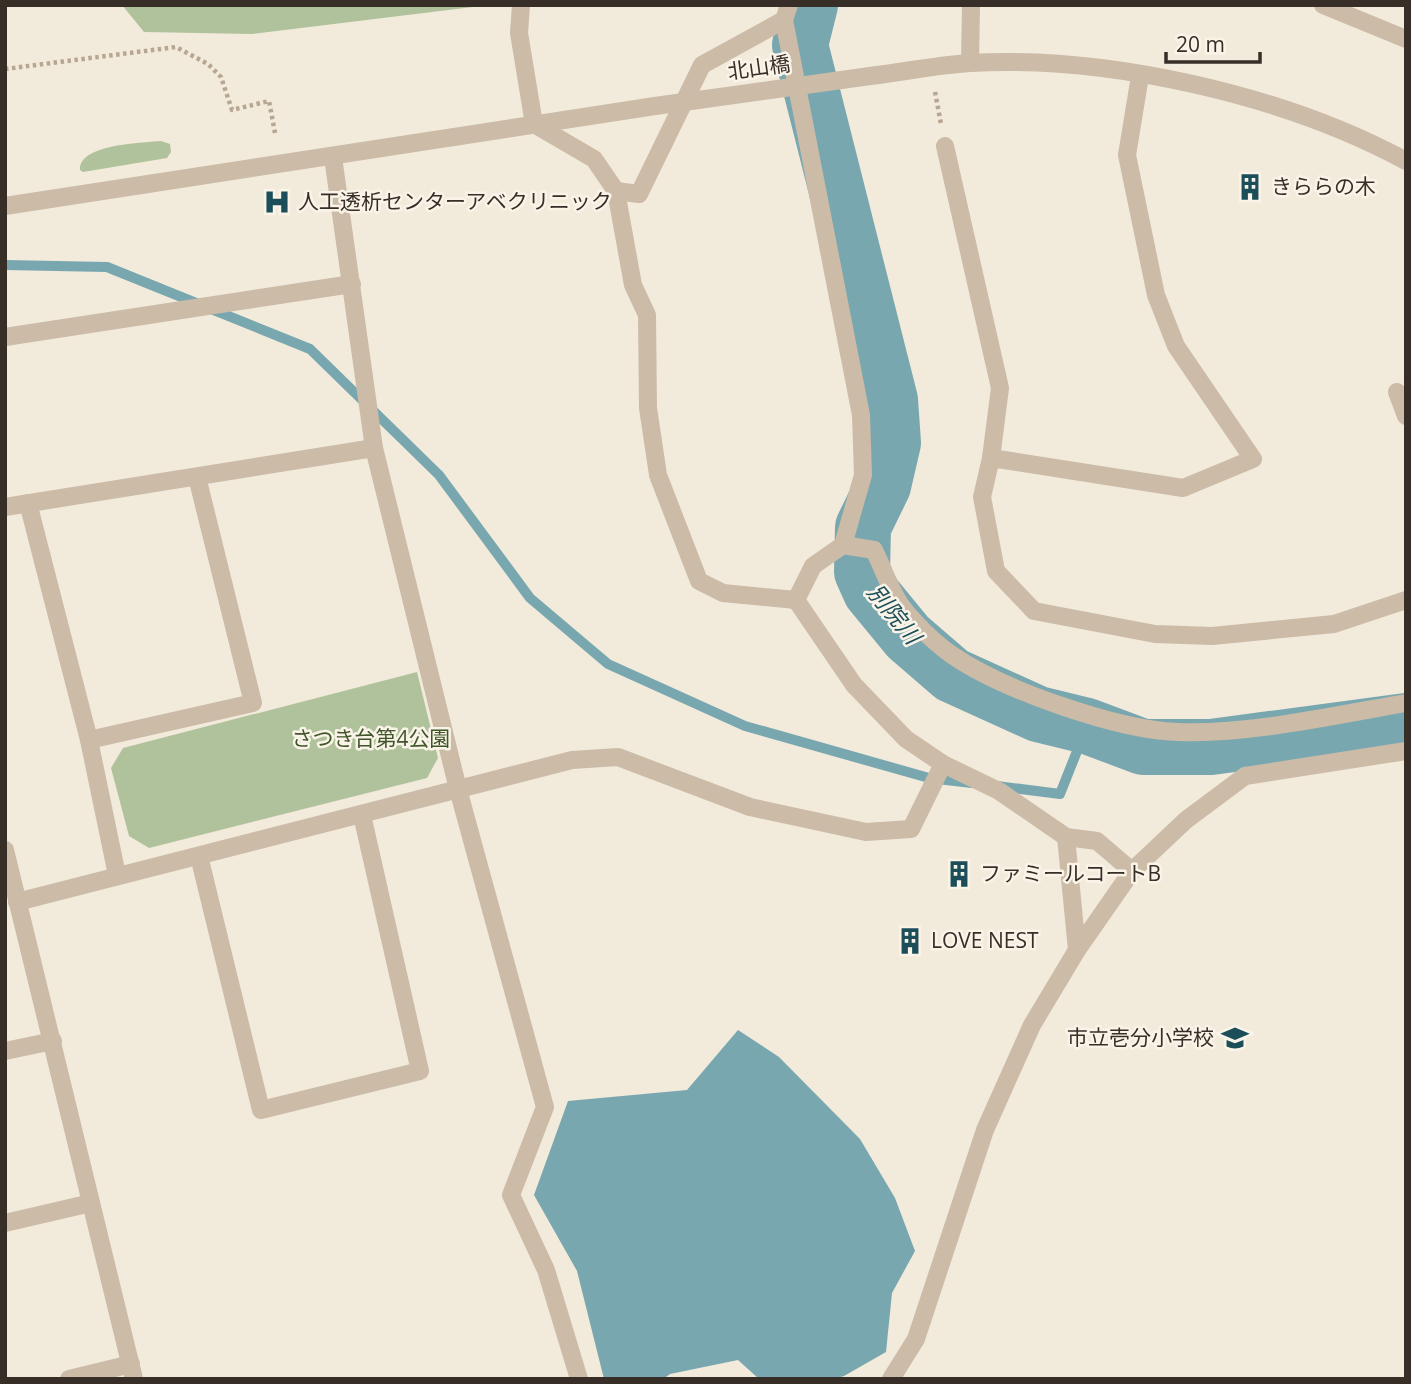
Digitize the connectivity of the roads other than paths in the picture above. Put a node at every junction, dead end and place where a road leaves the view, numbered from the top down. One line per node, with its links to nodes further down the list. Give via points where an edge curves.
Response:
1 (521, 5): 8 (street, via 519,33)
2 (971, 5): 6 (street)
3 (1322, 5): 5 (street)
4 (786, 12): 12 (street, via 702,65 639,194); 23 (street, via 861,415 863,475)
5 (1406, 39)
6 (970, 63): 7 (street, 北山橋, via 1069,65); 8 (street, 北山橋, bridge)
7 (1140, 76): 11 (street, 北山橋, via 1187,83 1303,116); 19 (street, via 1127,155 1156,295 1176,346 1253,459 1183,488)
8 (534, 124): 10 (street, 北山橋); 12 (street, via 594,159)
9 (945, 146): 19 (street, via 1000,388)
10 (333, 157): 13 (street, 北山橋); 14 (street)
11 (1406, 161)
12 (616, 191): 24 (street, via 633,285 647,315 648,408 658,475 699,581 723,593)
13 (5, 206)
14 (352, 284): 15 (street); 18 (street)
15 (5, 337)
16 (1397, 392): 17 (street)
17 (1406, 416)
18 (374, 448): 20 (street); 30 (street)
19 (991, 458): 25 (street, via 982,497 996,571 1034,611 1154,634 1212,636 1334,624)
20 (197, 477): 21 (street); 27 (street, via 253,703)
21 (28, 503): 22 (street); 27 (street)
22 (5, 507)
23 (843, 545): 24 (street, via 813,566); 26 (street, via 874,550 902,607 950,654 992,678 1079,710 1149,729 1179,732 1233,729)
24 (796, 600): 29 (street, via 854,685 906,739)
25 (1406, 600)
26 (1406, 703)
27 (89, 740): 36 (street)
28 (1406, 751): 35 (street, via 1245,776 1186,820)
29 (943, 764): 30 (street, via 911,829 866,832 750,807 618,757 572,760); 32 (street, via 999,791)
30 (458, 789): 31 (street); 45 (street, via 545,1107 511,1195 546,1270)
31 (362, 815): 34 (street); 34 (street, via 420,1071 261,1110)
32 (1066, 837): 35 (street, via 1097,841); 38 (street)
33 (5, 850): 37 (street)
34 (199, 856): 36 (street)
35 (1132, 871): 38 (street)
36 (117, 875): 37 (street)
37 (18, 902): 39 (street)
38 (1077, 950): 46 (street, via 1032,1026 985,1130 916,1339)
39 (53, 1041): 40 (street); 41 (street)
40 (5, 1051)
41 (91, 1203): 42 (street); 43 (street)
42 (5, 1223)
43 (132, 1371): 44 (street)
44 (69, 1379)
45 (579, 1379)
46 (891, 1379)

